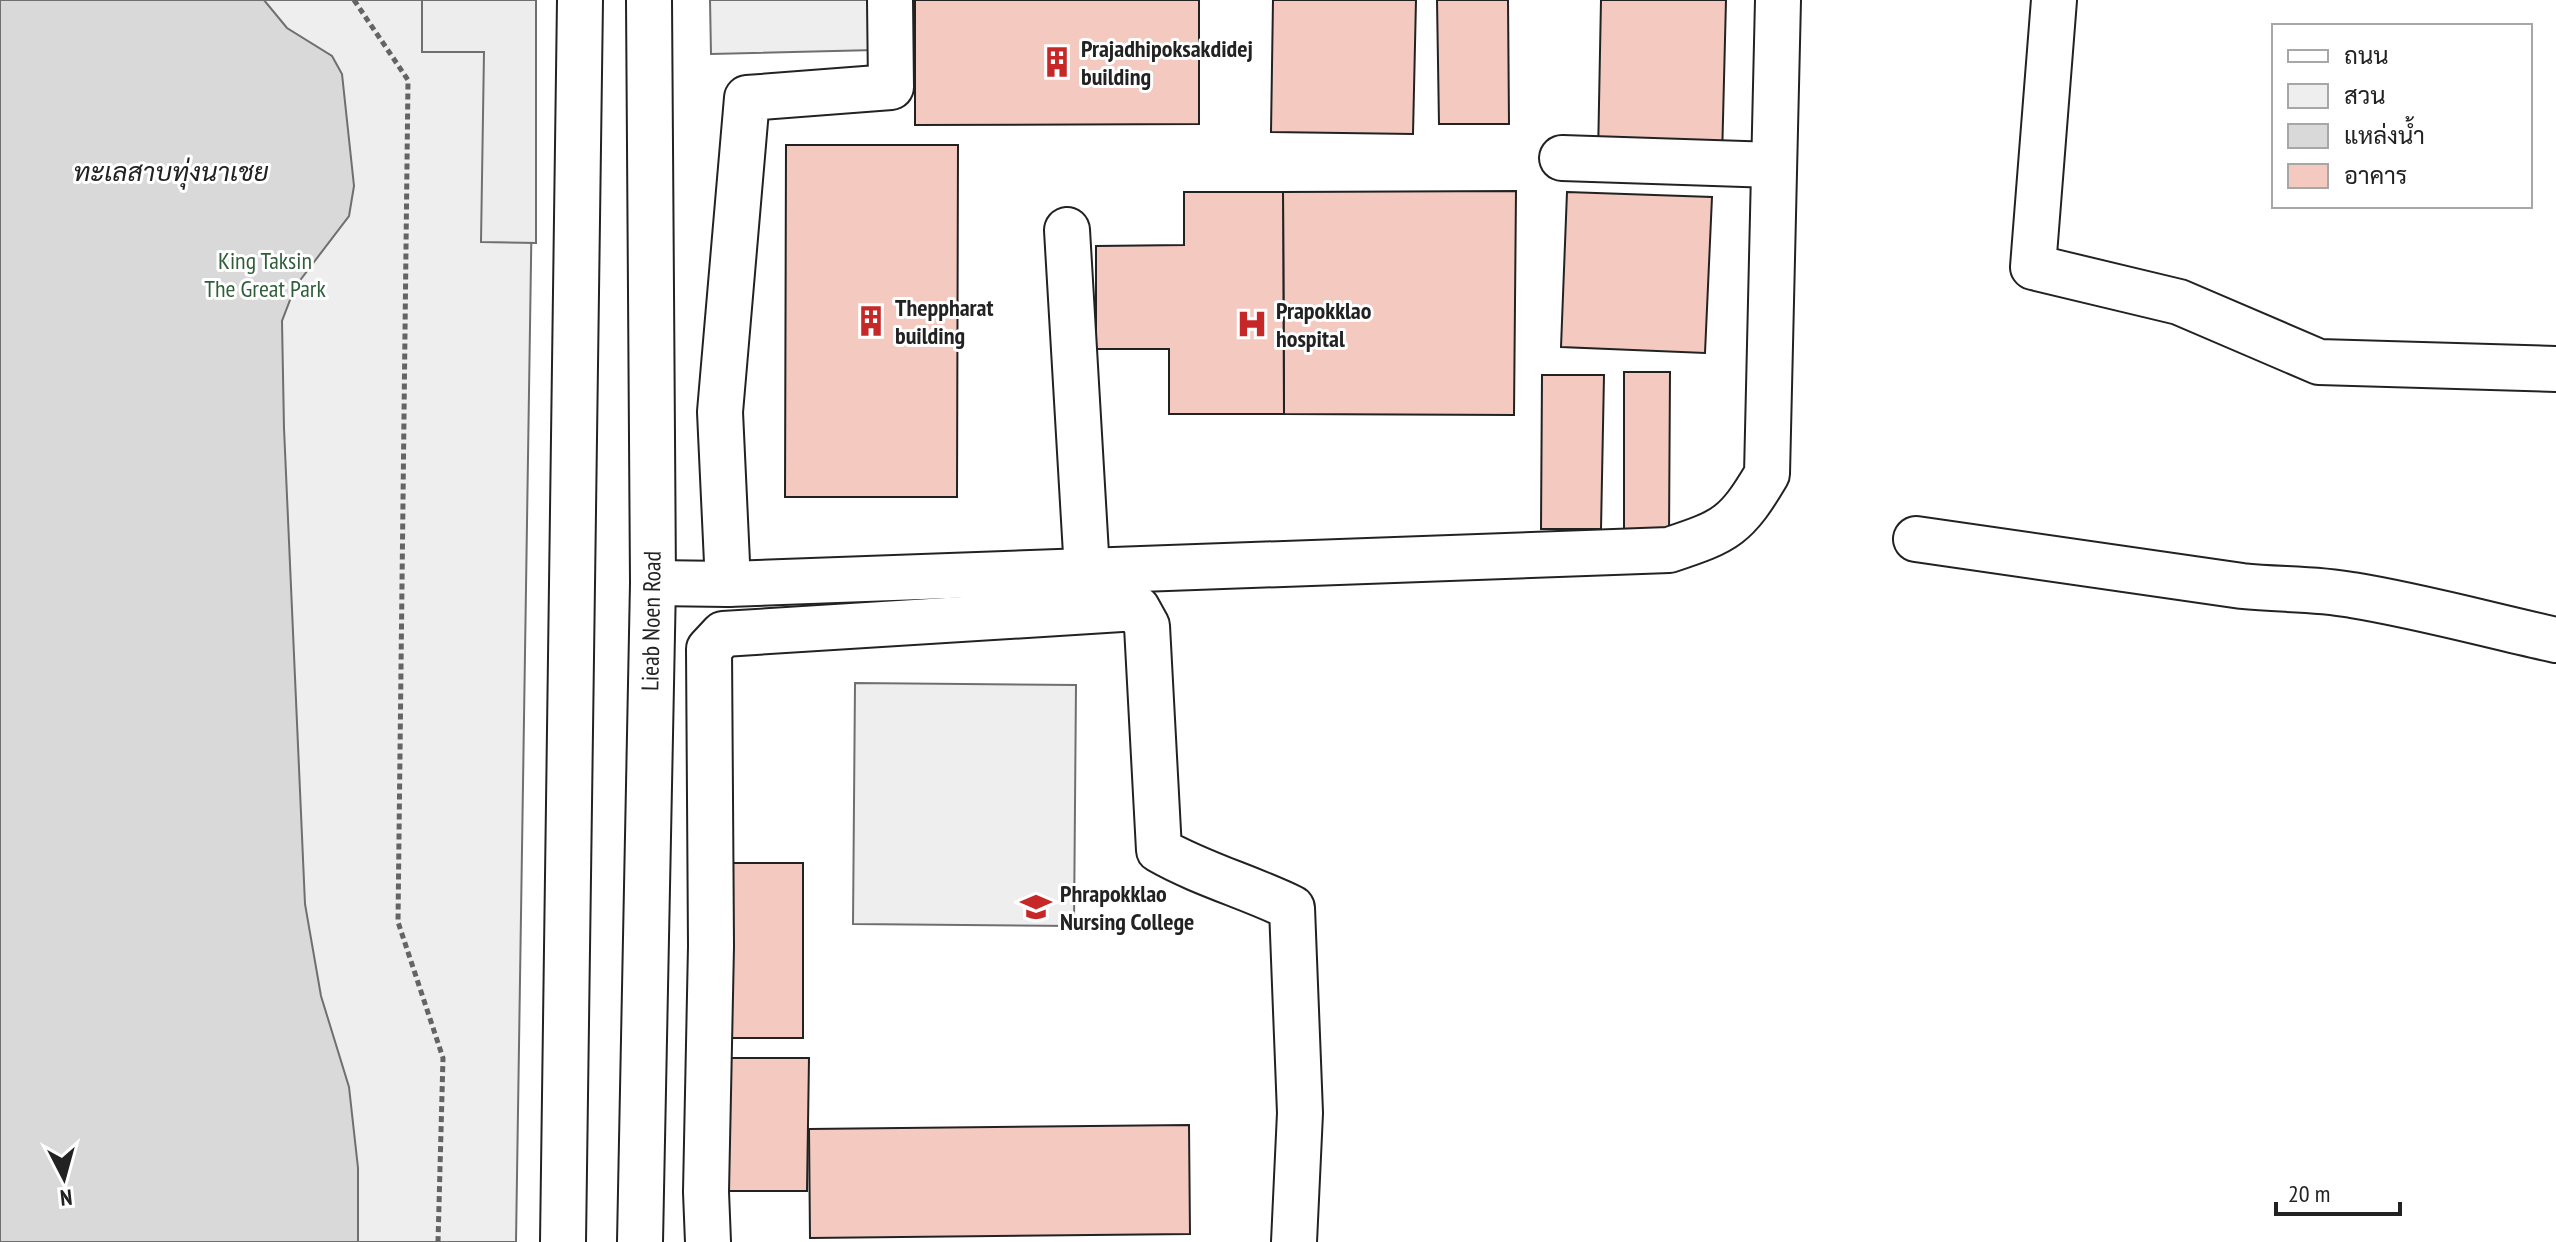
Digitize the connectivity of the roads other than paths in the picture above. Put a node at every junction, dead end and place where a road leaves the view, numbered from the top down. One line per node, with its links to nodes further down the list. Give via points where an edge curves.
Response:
1 (580, 0): 15 (main road)
2 (649, 0): 12 (main road, Lieab Noen Road)
3 (890, 0): 13 (main road, via 891,87 747,98 720,412)
4 (1778, 0): 7 (main road)
5 (2054, 0): 9 (main road, via 2033,267 2179,302 2319,362)
6 (1562, 158): 7 (main road)
7 (1774, 165): 11 (main road, via 1767,474 1745,511 1715,535 1669,550)
8 (1067, 230): 11 (main road)
9 (2556, 369)
10 (1916, 539): 14 (main road, via 2242,586 2353,595)
11 (1087, 571): 13 (main road)
12 (653, 583): 13 (main road); 16 (main road, Lieab Noen Road)
13 (728, 584)
14 (2556, 640)
15 (563, 1242)
16 (640, 1242)
17 (708, 1242): 18 (main road, via 709,649 723,634 1137,608 1147,626 1159,850 1292,908 1300,1113)
18 (1294, 1242)

